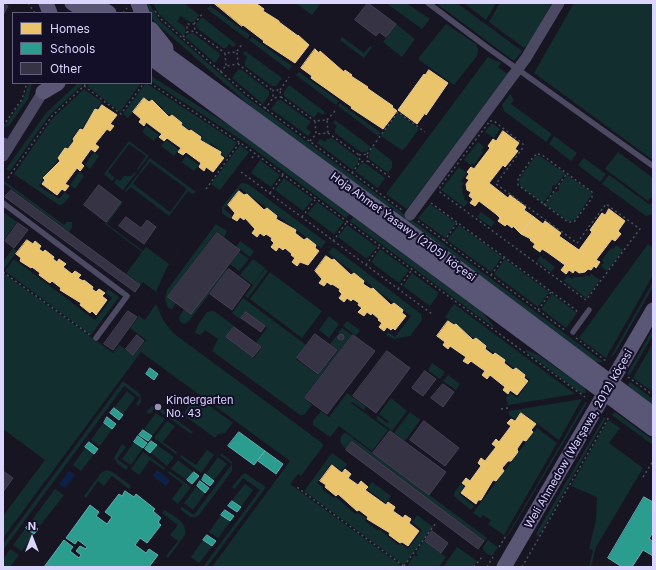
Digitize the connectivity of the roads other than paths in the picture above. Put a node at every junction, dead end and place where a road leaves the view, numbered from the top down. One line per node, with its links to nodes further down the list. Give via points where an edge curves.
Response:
1 (72, 3): 5 (main road)
2 (138, 3): 6 (main road)
3 (428, 3): 12 (lane)
4 (559, 3): 12 (street)
5 (97, 8)
6 (148, 11)
7 (152, 30): 11 (main road)
8 (152, 44): 11 (main road, Hoja Ahmet Ýasawy (2105) köçesi)
9 (152, 58): 11 (main road, Hoja Ahmet Ýasawy (2105) köçesi)
10 (152, 66): 11 (main road)
11 (178, 69): 23 (main road, Hoja Ahmet Ýasawy (2105) köçesi)
12 (518, 69): 16 (lane); 18 (street)
13 (46, 86): 14 (street)
14 (7, 142): 15 (street)
15 (3, 156)
16 (653, 166)
17 (3, 203): 22 (lane, via 127,296)
18 (410, 215)
19 (589, 310): 21 (lane)
20 (653, 310): 23 (main road, Weli Ahmedow (Warşawa, 2012) köçesi)
21 (573, 332)
22 (95, 338)
23 (608, 388): 24 (main road, Hoja Ahmet Ýasawy (2105) köçesi); 25 (main road, Hoja Ahmet Ýasawy (2105) köçesi); 26 (main road, Weli Ahmedow (Warşawa, 2012) köçesi)
24 (653, 414)
25 (653, 429)
26 (499, 562)

